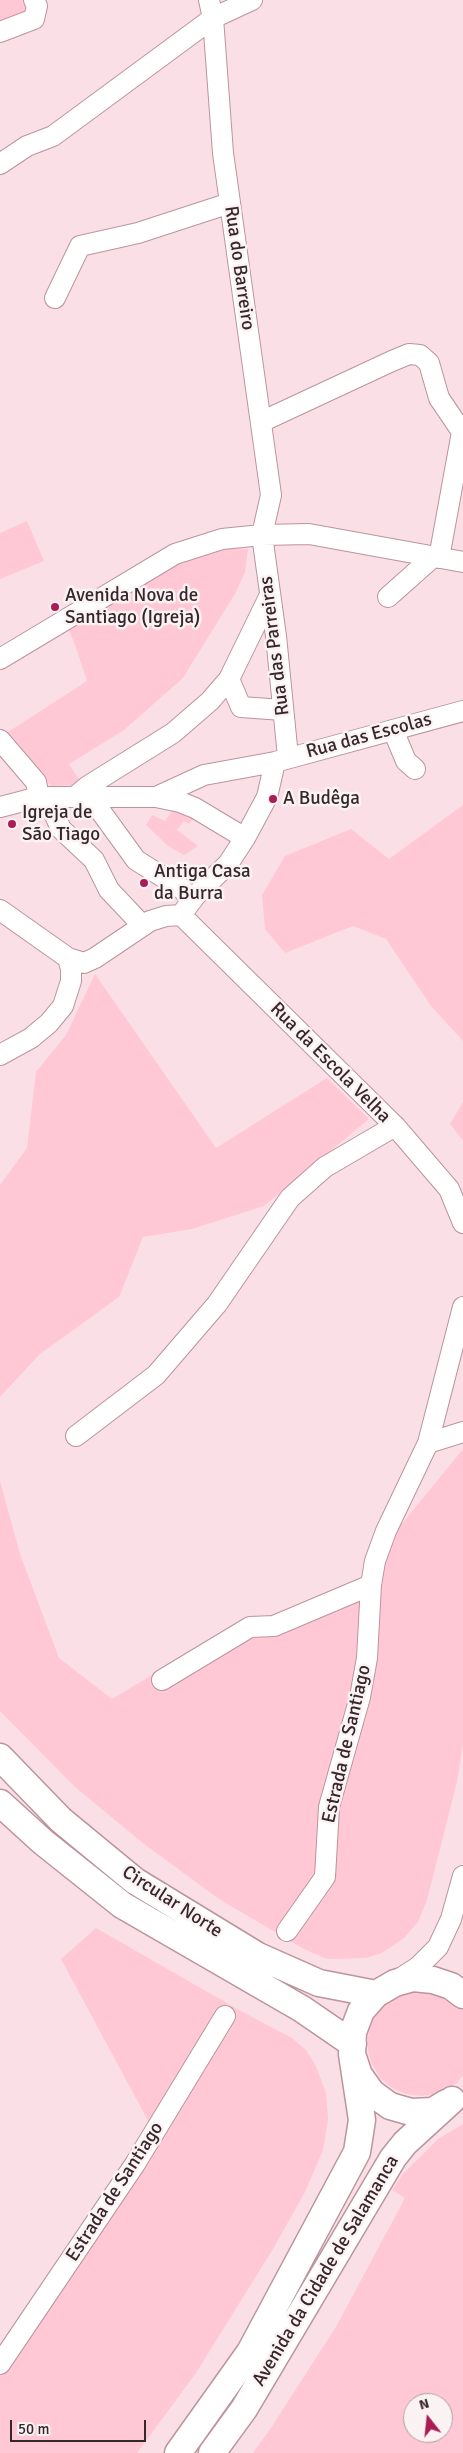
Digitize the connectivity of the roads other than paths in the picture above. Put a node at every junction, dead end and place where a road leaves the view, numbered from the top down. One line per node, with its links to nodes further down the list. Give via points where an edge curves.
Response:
1 (34, 0): 4 (street, via 34,19)
2 (252, 0): 3 (street)
3 (211, 9): 5 (street, via 53,136 27,146); 6 (street, Rua do Barreiro)
4 (0, 32)
5 (0, 164)
6 (230, 203): 7 (street, via 138,233 80,246); 8 (street, Rua do Barreiro)
7 (55, 298)
8 (261, 422): 9 (street, via 409,354 420,355 429,363 439,398); 10 (street, Rua do Barreiro, via 271,495)
9 (463, 432): 11 (street)
10 (262, 535): 11 (street, via 309,534); 13 (street, Rua das Parreiras); 15 (street, via 222,539 175,554)
11 (436, 558): 12 (street); 14 (street)
12 (463, 562)
13 (270, 597): 16 (street); 17 (street, Rua das Parreiras)
14 (388, 597)
15 (0, 659)
16 (230, 679): 17 (street, via 241,707); 24 (street, via 173,733 96,781)
17 (283, 710): 21 (street, Rua das Parreiras)
18 (463, 711): 19 (street, Rua das Escolas)
19 (393, 730): 21 (street, Rua das Escolas); 22 (street, via 406,761)
20 (0, 740): 23 (street, via 36,782)
21 (281, 760): 25 (street, Rua das Escolas, via 204,775); 27 (street, Rua das Parreiras, via 268,797)
22 (415, 770)
23 (43, 797): 24 (street); 26 (street); 30 (street, via 61,829 94,860 109,890)
24 (83, 797): 25 (street); 28 (street, Rua da Escola Velha, via 136,860 182,890)
25 (156, 797): 27 (street, via 195,808)
26 (0, 807)
27 (245, 838): 28 (street, Rua das Parreiras, via 228,864)
28 (187, 908): 30 (street); 33 (street, Rua da Escola Velha)
29 (0, 910): 31 (street)
30 (143, 926): 31 (street, via 84,963)
31 (68, 958): 32 (street, via 71,981 63,1006 31,1038)
32 (0, 1055)
33 (395, 1126): 34 (street, Rua da Escola Velha, via 449,1190); 37 (street, via 325,1167 290,1198 217,1304 156,1375)
34 (463, 1223)
35 (463, 1307): 38 (street)
36 (463, 1432): 38 (street)
37 (76, 1436)
38 (428, 1444): 39 (street, Estrada de Santiago, via 386,1531 375,1561)
39 (371, 1585): 40 (street, via 274,1626 250,1627); 44 (street, Estrada de Santiago, via 365,1668 329,1807 325,1877)
40 (162, 1680)
41 (0, 1757): 45 (main road, Circular Norte, via 61,1820 135,1881 258,1956 319,1983)
42 (0, 1803): 48 (main road, Circular Norte, via 122,1905 302,2009)
43 (463, 1876): 45 (street, via 451,1919 438,1947 418,1967)
44 (287, 1931)
45 (385, 1989): 46 (main road, via 413,1978 451,1986); 48 (main road, via 361,2011 353,2032)
46 (463, 1995)
47 (226, 2016): 50 (street, Estrada de Santiago, via 136,2164)
48 (353, 2049): 49 (main road, via 359,2075 367,2087 390,2106 411,2112 433,2111); 51 (main road, Avenida da Cidade de Salamanca, via 362,2120 357,2152 250,2352)
49 (458, 2096): 52 (main road, Avenida da Cidade de Salamanca, via 405,2143 393,2158 244,2409)
50 (0, 2364)
51 (178, 2453)
52 (212, 2453)

